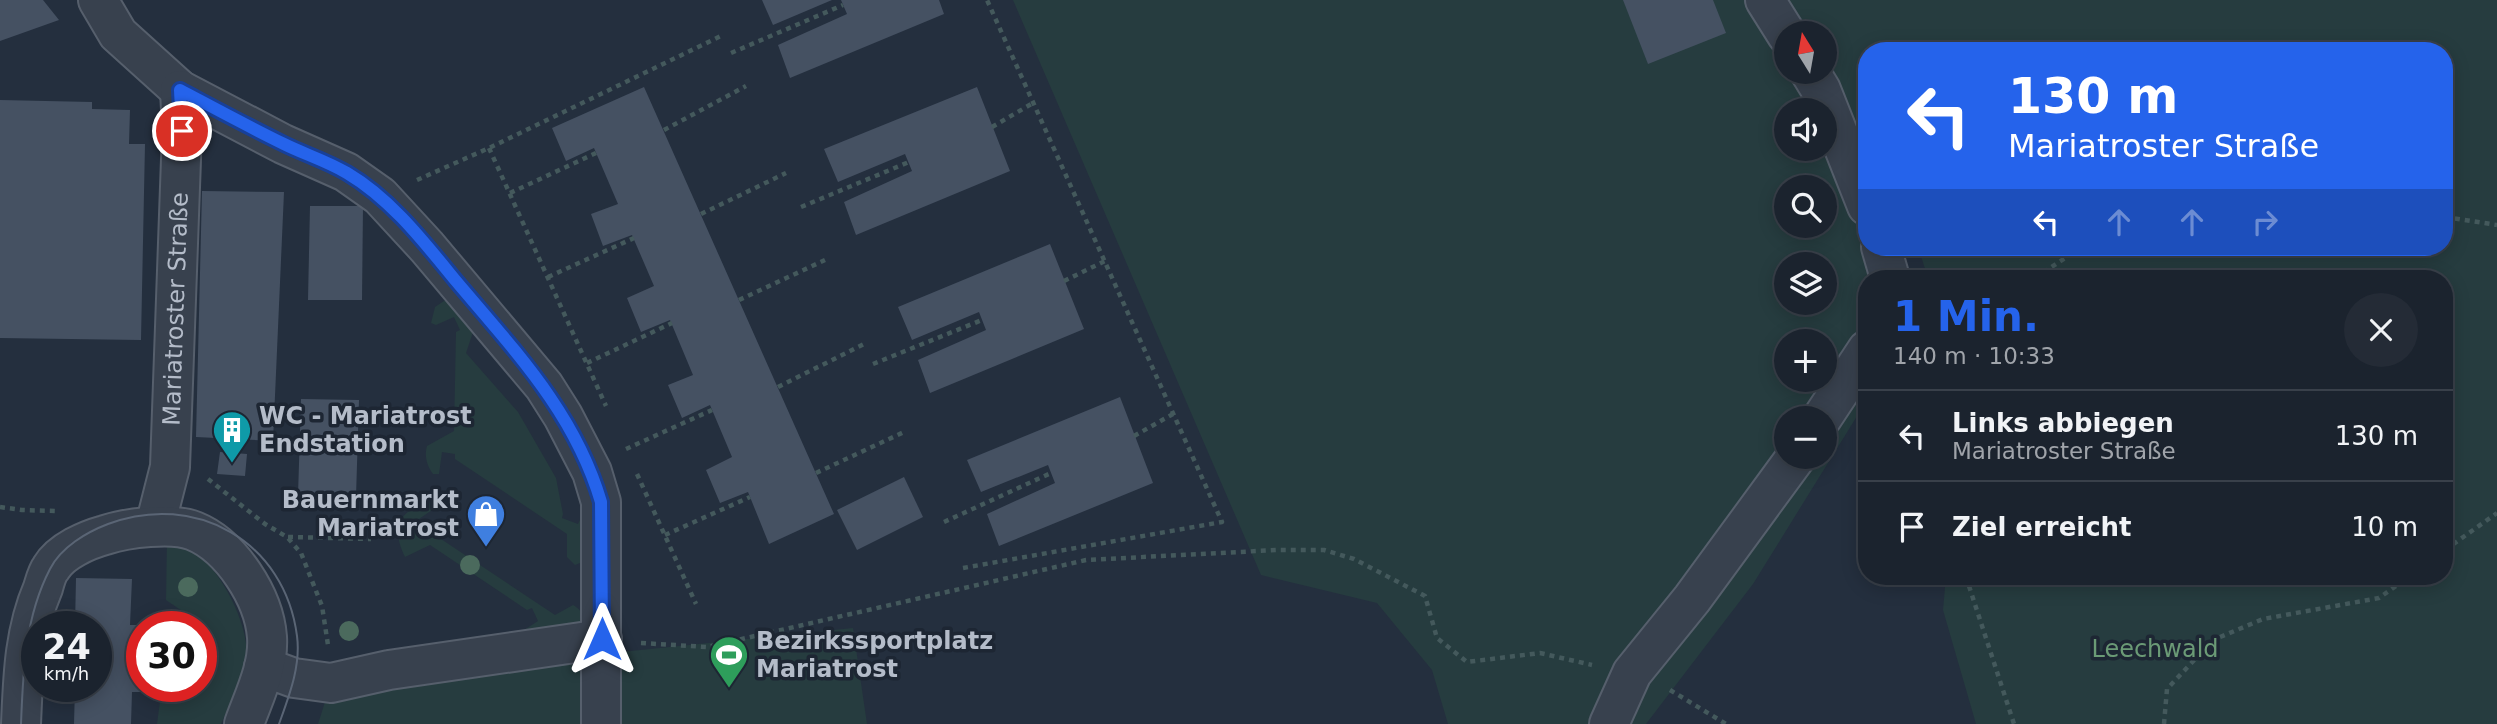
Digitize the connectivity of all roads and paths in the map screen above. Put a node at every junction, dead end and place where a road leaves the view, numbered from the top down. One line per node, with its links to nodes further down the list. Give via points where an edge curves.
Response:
1 (98, 0): 10 (street, via 118,34)
2 (987, 0): 11 (path)
3 (1765, 0): 5 (street)
4 (843, 5): 7 (path)
5 (1778, 21)
6 (723, 35): 14 (path)
7 (731, 53)
8 (1817, 84): 18 (street)
9 (746, 86): 13 (path)
10 (180, 90): 20 (street, via 346,172); 47 (street, Mariatroster Straße)
11 (1033, 103): 12 (path); 28 (path)
12 (992, 127)
13 (664, 130)
14 (489, 148): 19 (path); 20 (path)
15 (596, 153): 19 (path)
16 (909, 162): 21 (path)
17 (786, 173): 22 (path)
18 (1858, 183)
19 (510, 193): 30 (path)
20 (380, 196): 64 (street, via 428,247 564,416 592,472 601,502)
21 (801, 207)
22 (701, 214)
23 (2453, 218): 24 (path)
24 (2497, 225)
25 (634, 238): 30 (path)
26 (2068, 256): 29 (path)
27 (825, 260): 32 (path)
28 (1105, 261): 31 (path); 43 (path)
29 (2047, 270)
30 (548, 277): 36 (path)
31 (1064, 281)
32 (739, 300)
33 (982, 320): 37 (path)
34 (672, 323): 36 (path)
35 (864, 344): 39 (path)
36 (586, 363): 42 (path)
37 (873, 364)
38 (1858, 364): 40 (street)
39 (778, 387)
40 (1830, 406)
41 (712, 410): 46 (path, via 626,449)
42 (609, 412)
43 (1173, 414): 45 (path); 60 (path, via 1222,522)
44 (904, 432): 49 (path)
45 (1134, 436)
46 (631, 461)
47 (170, 467): 55 (street, Mariatroster Straße); 57 (path, via 198,471)
48 (1787, 469): 66 (street)
49 (816, 473)
50 (1051, 473): 54 (path)
51 (637, 474): 56 (path)
52 (750, 497): 56 (path)
53 (2497, 513): 59 (path)
54 (944, 522)
55 (155, 526): 65 (street, via 193,530 220,546 239,567 262,616 267,637); 68 (street, via 95,538 51,567 26,642)
56 (665, 535): 63 (path)
57 (287, 537): 58 (path); 67 (path, via 302,553 321,606)
58 (370, 539)
59 (2453, 544)
60 (963, 568)
61 (1969, 585): 73 (path)
62 (2397, 585): 74 (path, via 2379,598 2263,619 2213,640 2167,689)
63 (696, 604)
64 (602, 639): 66 (path, via 707,648 1086,560 1324,551 1354,559 1425,596 1437,638 1467,662 1540,653); 67 (street, via 388,670); 70 (street)
65 (264, 667): 67 (street, via 294,678); 69 (street)
66 (1632, 673): 71 (street); 72 (path)
67 (331, 683)
68 (21, 724)
69 (244, 724)
70 (601, 724)
71 (1609, 724)
72 (1726, 724)
73 (2014, 724)
74 (2164, 724)

